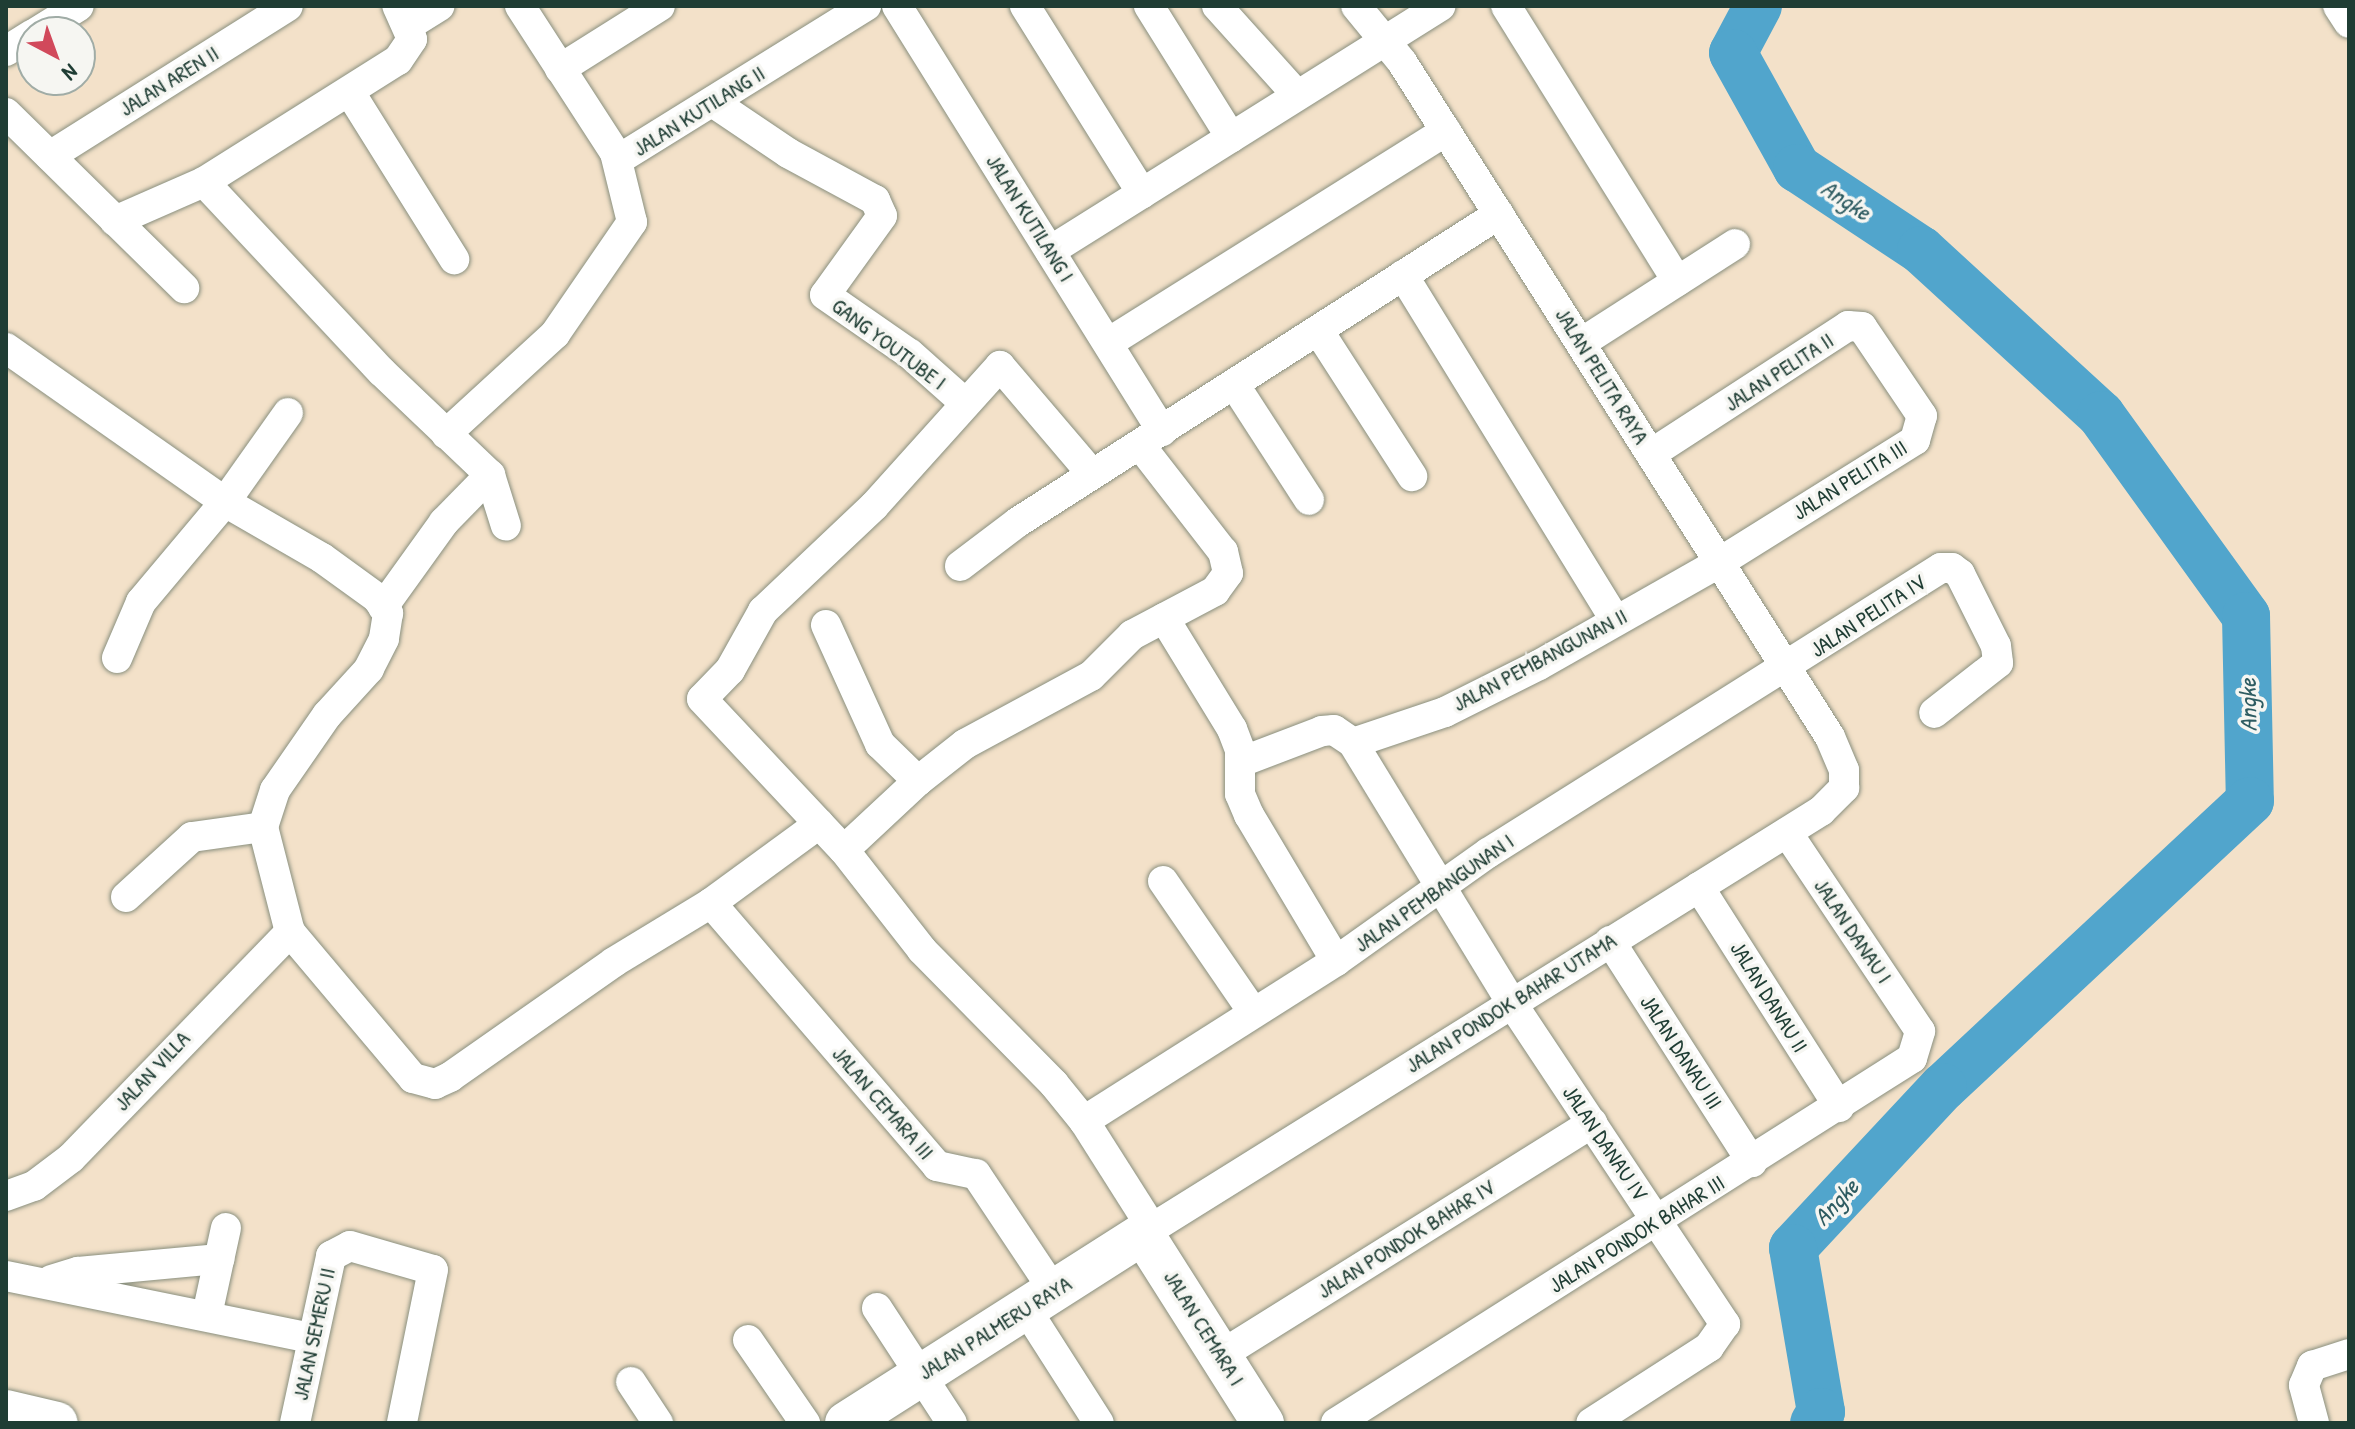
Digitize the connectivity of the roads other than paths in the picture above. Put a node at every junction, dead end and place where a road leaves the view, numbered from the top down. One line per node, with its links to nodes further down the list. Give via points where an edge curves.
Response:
1 (288, 6): 25 (street, JALAN AREN II)
2 (439, 6): 14 (street)
3 (520, 6): 17 (street, JALAN KUTILANG II)
4 (866, 6): 20 (street, JALAN KUTILANG II)
5 (897, 6): 31 (street, JALAN KUTILANG I)
6 (1025, 6): 27 (street)
7 (1149, 6): 23 (street)
8 (1217, 6): 19 (street)
9 (1356, 6): 16 (street, JALAN PELITA RAYA)
10 (1440, 6): 16 (street)
11 (1506, 6): 34 (street)
12 (2338, 6): 15 (street)
13 (650, 8): 17 (street)
14 (403, 15): 18 (street, via 412,39 408,50)
15 (2349, 23)
16 (1385, 40): 19 (street); 22 (street, JALAN PELITA RAYA)
17 (560, 69): 24 (street, JALAN KUTILANG II)
18 (351, 94): 26 (street); 32 (street)
19 (1297, 95): 23 (street)
20 (714, 103): 24 (street, JALAN KUTILANG II, via 633,154); 42 (street, GANG YOUTUBE I, via 788,153 875,200 882,216 825,295 910,354)
21 (6, 113): 25 (street)
22 (1446, 131): 28 (street, JALAN PELITA RAYA); 37 (street)
23 (1231, 137): 27 (street)
24 (615, 153): 44 (street, via 632,222 555,334)
25 (50, 156): 29 (street)
26 (204, 182): 29 (street); 44 (street)
27 (1142, 193): 31 (street)
28 (1499, 214): 33 (street); 38 (street, JALAN PELITA RAYA)
29 (115, 221): 35 (street)
30 (1735, 244): 34 (street)
31 (1050, 251): 37 (street, JALAN KUTILANG I)
32 (454, 259)
33 (1403, 275): 36 (street); 57 (street)
34 (1677, 281): 38 (street)
35 (184, 288)
36 (1318, 330): 41 (street); 49 (street)
37 (1108, 343): 45 (street, JALAN KUTILANG I)
38 (1581, 343): 46 (street, JALAN PELITA RAYA)
39 (6, 348): 51 (street)
40 (1893, 373): 46 (street, JALAN PELITA II, via 1862,327 1848,326); 53 (street, JALAN PELITA III, via 1922,416 1915,440)
41 (1234, 384): 45 (street); 50 (street)
42 (965, 403): 47 (street, via 1000,366); 66 (street, JALAN CEMARA I, via 874,506 763,611 730,670 702,699)
43 (288, 413): 51 (street)
44 (446, 434): 48 (street)
45 (1151, 438): 47 (street); 56 (street, JALAN KUTILANG I, via 1228,566 1215,591)
46 (1651, 454): 53 (street, JALAN PELITA RAYA)
47 (1092, 474): 54 (street)
48 (490, 475): 52 (street); 55 (street, via 444,522)
49 (1412, 476)
50 (1309, 500)
51 (225, 502): 55 (street, via 322,558); 59 (street, via 141,602)
52 (506, 526)
53 (1720, 562): 57 (street, JALAN PEMBANGUNAN II); 60 (street, JALAN PELITA RAYA)
54 (960, 566)
55 (383, 607): 67 (street, via 389,624 369,669 327,715 275,790)
56 (1164, 618): 64 (street, via 1225,715); 65 (street, via 1132,635 1091,676 965,744)
57 (1615, 620): 62 (street, JALAN PEMBANGUNAN II, via 1445,712)
58 (826, 625): 65 (street, via 880,744)
59 (117, 658)
60 (1787, 669): 61 (street, JALAN PELITA IV, via 1941,568 1952,568 1960,574 1996,646 1998,663); 63 (street, JALAN PELITA RAYA); 72 (street, JALAN PEMBANGUNAN I)
61 (1934, 713)
62 (1353, 743): 64 (street, via 1334,730 1322,731); 72 (street, JALAN DANAU IV)
63 (1839, 753): 68 (street, JALAN PONDOK BAHAR UTAMA, via 1844,788 1821,811)
64 (1241, 762): 77 (street, via 1240,794 1249,815)
65 (918, 781): 69 (street)
66 (819, 824): 69 (street, JALAN CEMARA I); 74 (street)
67 (263, 827): 73 (street, via 192,837); 75 (street)
68 (1787, 832): 71 (street, JALAN PONDOK BAHAR UTAMA); 80 (street, JALAN DANAU I)
69 (844, 850): 82 (street, JALAN CEMARA I, via 922,950)
70 (1163, 881): 79 (street)
71 (1699, 887): 76 (street, JALAN PONDOK BAHAR UTAMA); 81 (street, JALAN DANAU II)
72 (1439, 888): 77 (street, JALAN PEMBANGUNAN I); 78 (street, JALAN DANAU IV)
73 (126, 897)
74 (711, 903): 75 (street, via 435,1084 413,1078); 92 (street, JALAN CEMARA III, via 937,1166 976,1174)
75 (290, 932): 85 (street, JALAN VILLA, via 71,1158 34,1186)
76 (1610, 941): 78 (street, JALAN PONDOK BAHAR UTAMA); 84 (street, JALAN DANAU III)
77 (1336, 961): 79 (street, JALAN PEMBANGUNAN I)
78 (1511, 1002): 83 (street, JALAN DANAU IV); 88 (street, JALAN PONDOK BAHAR UTAMA)
79 (1253, 1012): 82 (street, JALAN PEMBANGUNAN I)
80 (1920, 1031): 81 (street, JALAN PONDOK BAHAR III, via 1912,1058)
81 (1839, 1107): 84 (street, JALAN PONDOK BAHAR III)
82 (1084, 1121): 88 (street, JALAN CEMARA I)
83 (1592, 1123): 86 (street, JALAN DANAU IV); 98 (street, JALAN PONDOK BAHAR IV)
84 (1752, 1162): 86 (street, JALAN PONDOK BAHAR III)
85 (6, 1196)
86 (1659, 1221): 111 (street, JALAN PONDOK BAHAR III); 112 (street, JALAN DANAU IV, via 1725,1324 1709,1347)
87 (226, 1228): 89 (street)
88 (1148, 1231): 92 (street, JALAN PALMERU RAYA); 98 (street, JALAN CEMARA I)
89 (219, 1259): 91 (street, via 78,1272); 94 (street)
90 (6, 1276): 91 (street)
91 (45, 1282): 94 (street)
92 (1040, 1300): 99 (street, JALAN PALMERU RAYA); 109 (street, JALAN CEMARA III)
93 (877, 1308): 99 (street)
94 (207, 1315): 95 (street)
95 (311, 1338): 103 (street, JALAN SEMERU II); 104 (street, JALAN SEMERU II, via 331,1256 350,1246 425,1265 435,1279)
96 (748, 1340): 106 (street)
97 (2349, 1354): 113 (street, via 2312,1366 2304,1385)
98 (1221, 1355): 110 (street, JALAN CEMARA I)
99 (921, 1375): 107 (street, JALAN PALMERU RAYA); 108 (street)
100 (631, 1382): 105 (street)
101 (6, 1411): 102 (street)
102 (57, 1423)
103 (295, 1423)
104 (402, 1423)
105 (658, 1423)
106 (805, 1423)
107 (846, 1423)
108 (952, 1423)
109 (1099, 1423)
110 (1263, 1423)
111 (1336, 1423)
112 (1591, 1423)
113 (2314, 1423)

